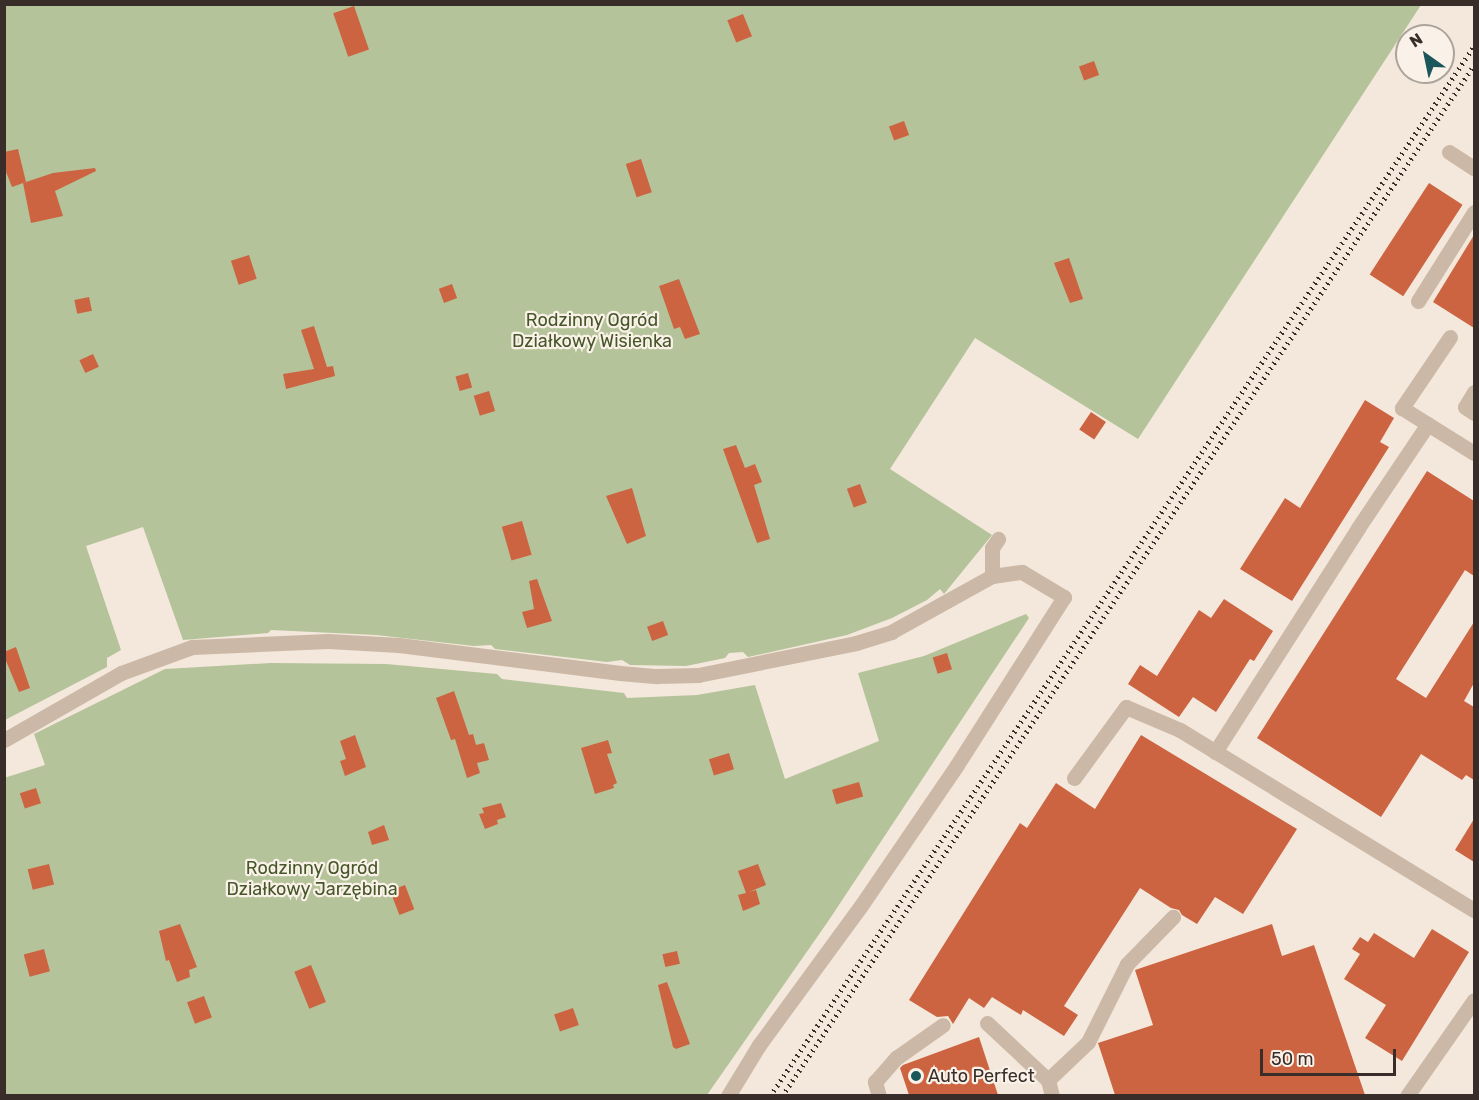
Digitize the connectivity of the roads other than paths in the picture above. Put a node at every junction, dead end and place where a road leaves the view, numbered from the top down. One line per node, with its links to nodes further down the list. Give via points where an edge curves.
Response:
1 (1449, 152): 2 (lane)
2 (1474, 166)
3 (1474, 212): 4 (lane)
4 (1418, 301)
5 (1450, 337): 8 (lane, via 1402,408)
6 (1474, 392): 7 (lane, via 1465,407)
7 (1474, 413)
8 (1428, 424): 9 (lane); 13 (lane)
9 (1474, 453)
10 (998, 538): 11 (lane, via 992,548)
11 (992, 576): 12 (lane, via 891,632 856,643 698,675 629,674 399,645 328,640 192,647 121,673); 21 (lane, via 1022,572 1064,597 957,765 754,1052)
12 (4, 740)
13 (1215, 752): 14 (lane, via 1180,730 1126,707); 15 (lane)
14 (1074, 778)
15 (1474, 910)
16 (1173, 917): 20 (lane, via 1127,964 1088,1042)
17 (1474, 1000): 24 (lane)
18 (987, 1023): 20 (lane)
19 (943, 1025): 22 (lane, via 896,1058 875,1082)
20 (1048, 1080): 23 (lane)
21 (728, 1095)
22 (879, 1095)
23 (1052, 1095)
24 (1407, 1095)

